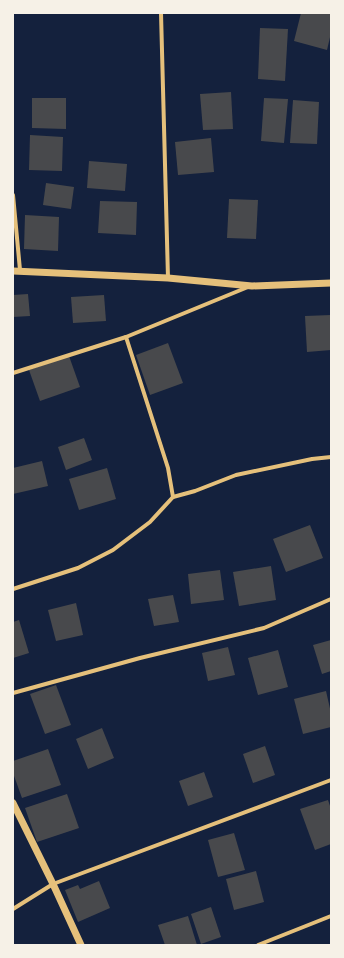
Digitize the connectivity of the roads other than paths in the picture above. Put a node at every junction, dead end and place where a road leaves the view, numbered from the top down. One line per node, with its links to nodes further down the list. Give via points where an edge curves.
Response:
1 (161, 13): 4 (street)
2 (13, 194): 3 (street)
3 (16, 270): 4 (street)
4 (168, 278): 6 (street)
5 (331, 283): 6 (street)
6 (252, 286): 7 (street)
7 (126, 337): 8 (street); 10 (street, via 168,468)
8 (13, 372)
9 (331, 457): 10 (street, via 236,475)
10 (173, 497): 11 (street, via 150,522 113,550 78,568)
11 (13, 589)
12 (331, 599): 13 (street, via 264,628 140,658)
13 (13, 693)
14 (331, 780): 16 (street)
15 (13, 803): 16 (street)
16 (53, 884): 17 (street); 19 (street)
17 (13, 909)
18 (331, 916): 20 (street)
19 (81, 945)
20 (258, 945)

